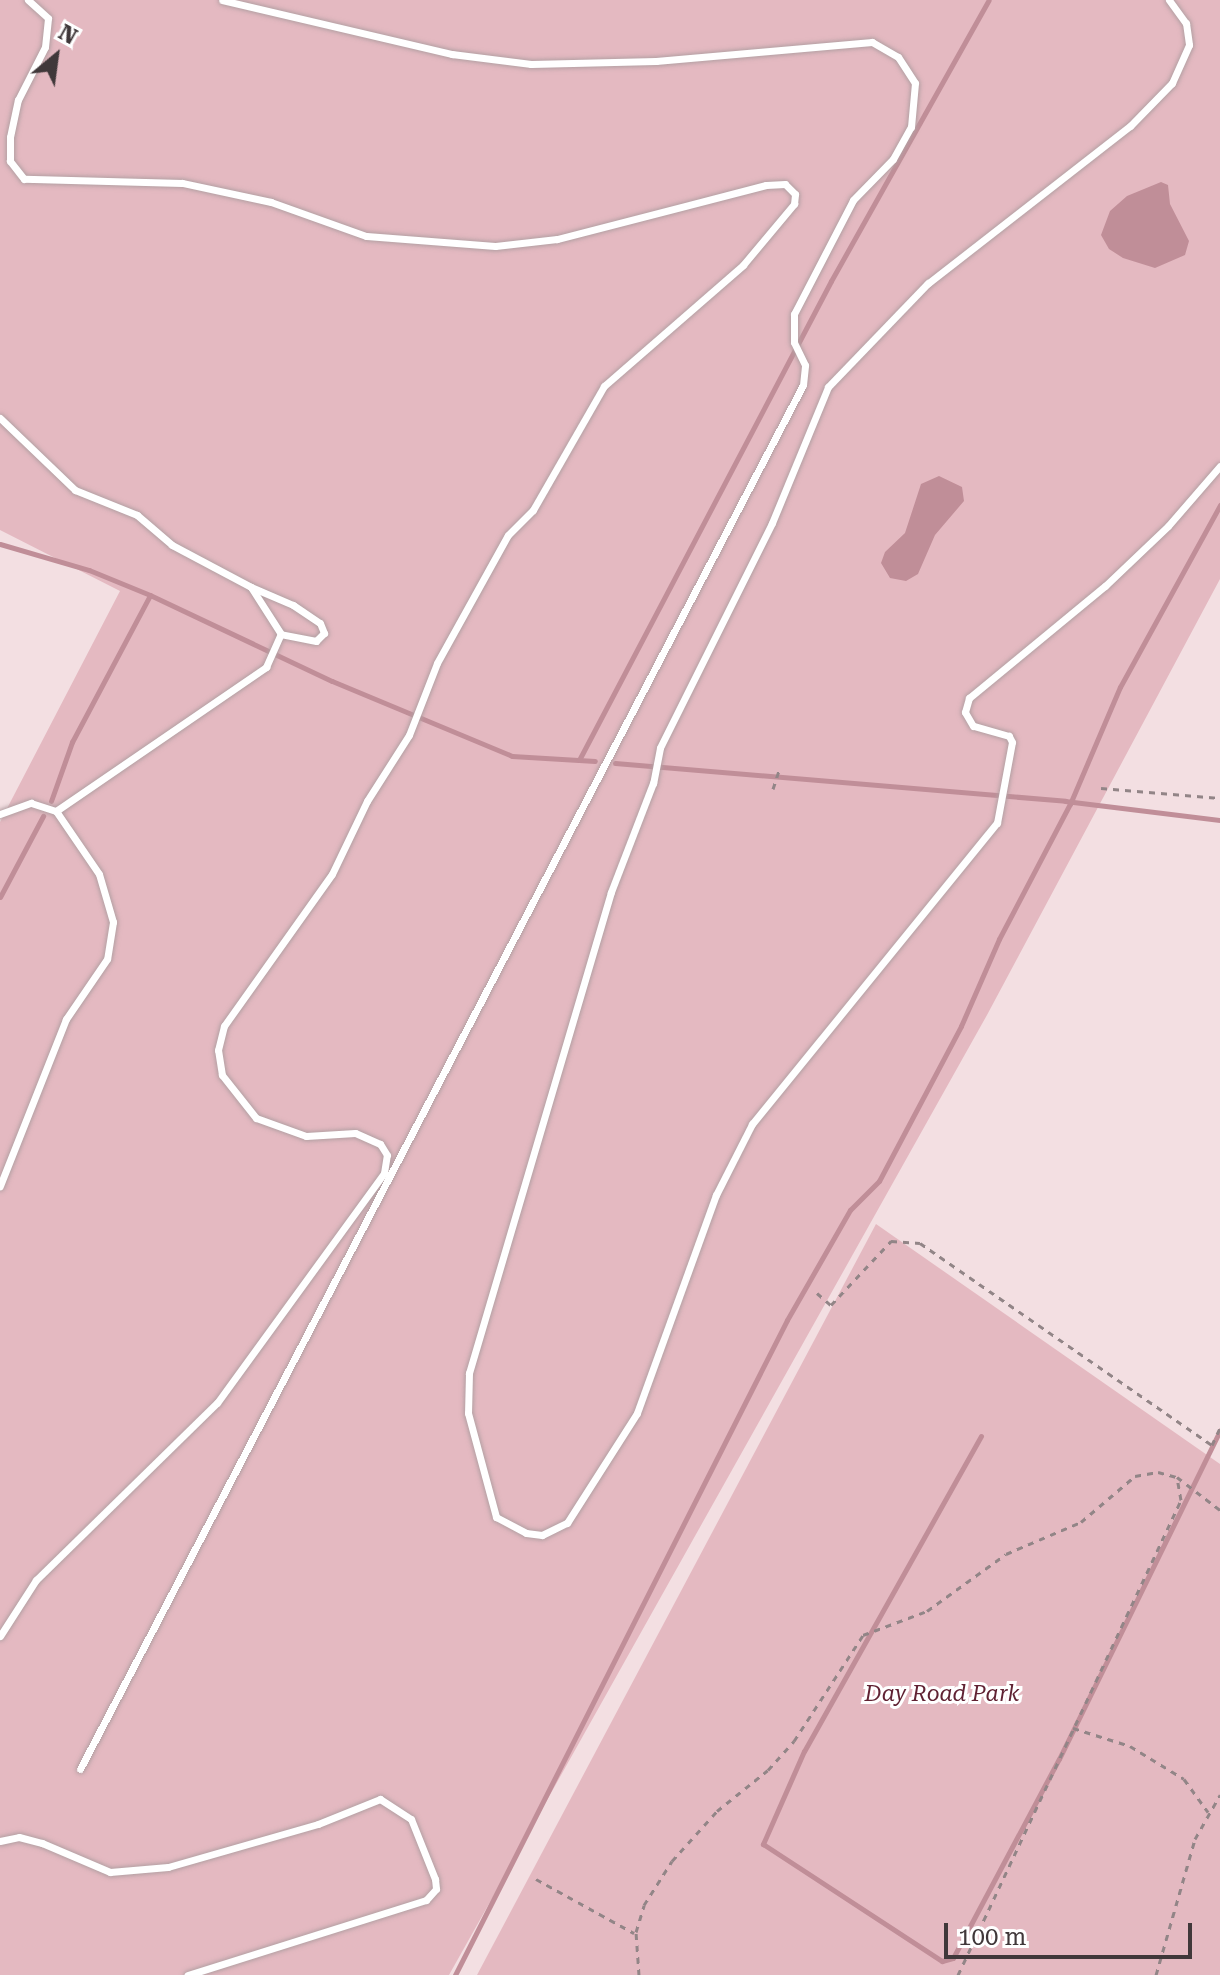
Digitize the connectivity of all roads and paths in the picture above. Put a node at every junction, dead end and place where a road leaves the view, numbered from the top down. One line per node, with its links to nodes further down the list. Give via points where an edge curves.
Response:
1 (28, 0): 19 (lane, via 48,18 45,47 18,100 10,137 10,161 24,179 182,183 271,202 366,236 495,246 557,239 766,185 792,187 794,204 743,265 604,386 533,510 508,535 437,663 410,731 332,874 224,1026 218,1050 222,1075 256,1118 306,1136 355,1133 380,1144 387,1155 384,1173 217,1403 36,1580)
2 (222, 0): 21 (lane, via 452,54 531,64 656,61 872,42 898,57 915,83 911,127 893,159 853,200 794,314 794,342 805,365 803,385)
3 (1169, 0): 5 (lane, via 1186,23 1189,45 1172,83 1130,126 928,283 828,387 772,523 658,759 619,866 468,1383 468,1413 496,1517 526,1533 555,1533 567,1523 637,1413 716,1195 752,1124 997,823 1012,742 1009,736 973,726 965,712 969,698 1105,586)
4 (0, 418): 6 (lane, via 75,490 137,515 172,545)
5 (1220, 466)
6 (251, 587): 7 (lane); 7 (lane, via 293,605 320,623 324,633 316,641)
7 (279, 638): 12 (lane, via 254,678)
8 (780, 768): 10 (path)
9 (1101, 788): 11 (path)
10 (773, 789)
11 (1220, 798)
12 (56, 811): 13 (lane, via 31,803); 14 (lane, via 99,874 113,922 107,959 66,1019)
13 (0, 814)
14 (0, 1186)
15 (817, 1293): 16 (path, via 831,1305 891,1241 920,1243 1212,1445)
16 (1220, 1428)
17 (1177, 1477): 18 (path); 20 (path, via 1181,1500); 26 (path, via 1158,1472 1135,1476 1081,1522 1006,1554 927,1611 874,1626 863,1635 794,1741 717,1811 672,1861 644,1905)
18 (1220, 1510)
19 (0, 1636)
20 (1073, 1728): 23 (path, via 1130,1746 1184,1779); 29 (path)
21 (80, 1769)
22 (1220, 1795): 23 (path)
23 (1208, 1812): 30 (path, via 1195,1839)
24 (0, 1841): 27 (lane, via 19,1837 42,1843 110,1872 168,1867 318,1824 380,1799 411,1819 435,1879 436,1889 426,1900)
25 (536, 1879): 26 (path)
26 (636, 1934): 28 (path)
27 (188, 1975)
28 (639, 1975)
29 (958, 1975)
30 (1156, 1975)

